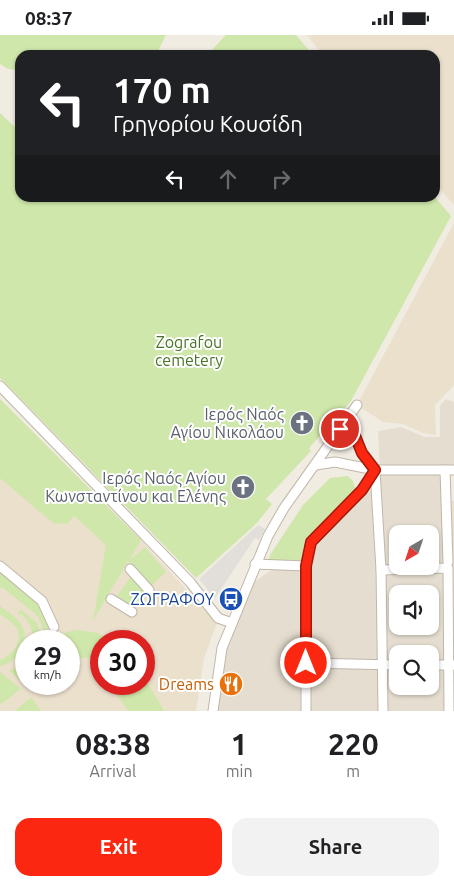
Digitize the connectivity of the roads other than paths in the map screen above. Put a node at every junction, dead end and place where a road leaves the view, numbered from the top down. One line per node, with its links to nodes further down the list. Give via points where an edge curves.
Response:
1 (0, 387): 16 (street, via 190,582 218,617)
2 (357, 405): 3 (street)
3 (340, 429): 4 (street); 5 (street, via 355,436 362,453)
4 (316, 465): 5 (street, via 335,463); 7 (street, via 284,508)
5 (375, 470): 6 (street); 10 (street, via 362,490 311,542); 12 (street)
6 (450, 470): 8 (street)
7 (255, 564): 10 (street); 16 (street)
8 (448, 565): 12 (street); 21 (street)
9 (0, 566): 17 (street, via 42,601)
10 (306, 566): 18 (street)
11 (130, 569): 13 (street)
12 (381, 570): 19 (street)
13 (149, 590)
14 (111, 599): 15 (street)
15 (132, 612)
16 (232, 623): 22 (street, via 219,661)
17 (54, 627)
18 (306, 663): 19 (street); 23 (street)
19 (384, 665): 20 (street); 24 (street)
20 (389, 665)
21 (451, 665): 25 (street)
22 (213, 711)
23 (306, 711)
24 (384, 711)
25 (449, 711)

